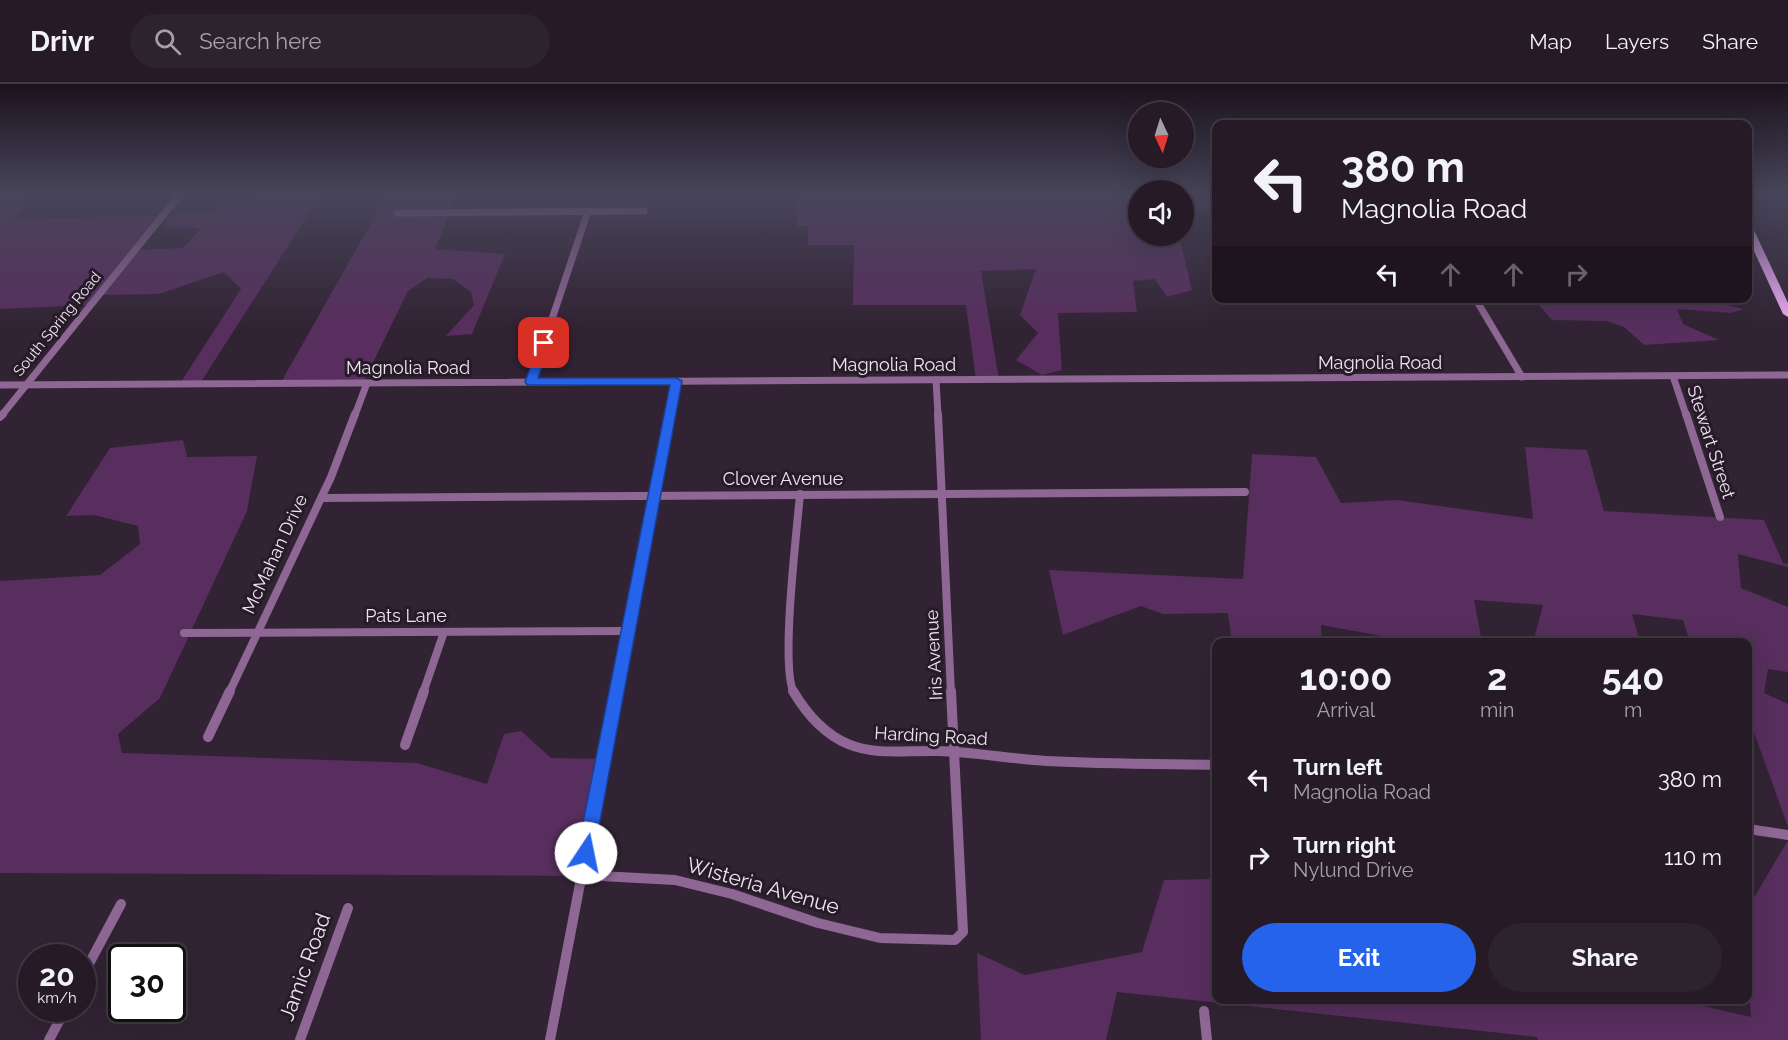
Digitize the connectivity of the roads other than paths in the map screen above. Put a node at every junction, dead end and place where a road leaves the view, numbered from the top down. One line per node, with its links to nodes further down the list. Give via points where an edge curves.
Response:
1 (145, 238): 14 (street, South Spring Road)
2 (579, 238): 11 (street)
3 (1752, 245): 5 (main road)
4 (1478, 303): 8 (street)
5 (1788, 314)
6 (1788, 375): 7 (street, Magnolia Road)
7 (1673, 376): 8 (street, Magnolia Road); 21 (street, Stewart Street)
8 (1522, 377): 9 (street, Magnolia Road)
9 (936, 380): 10 (street, Magnolia Road); 17 (street, Iris Avenue)
10 (676, 381): 11 (street, Magnolia Road); 19 (street)
11 (531, 382): 12 (street, Magnolia Road)
12 (367, 383): 14 (street, Magnolia Road); 20 (street, McMahan Drive)
13 (0, 385): 14 (street, Magnolia Road)
14 (26, 385): 15 (street, South Spring Road)
15 (0, 417)
16 (1245, 492): 17 (street, Clover Avenue)
17 (942, 493): 18 (street, Clover Avenue); 28 (street, Iris Avenue)
18 (800, 494): 19 (street, Clover Avenue); 28 (street, Harding Road, via 789,667 792,689 804,709 829,734 858,747 896,753)
19 (655, 495): 20 (street, Clover Avenue); 22 (street)
20 (322, 498): 25 (street, McMahan Drive)
21 (1720, 517)
22 (629, 631): 23 (street, Pats Lane); 32 (street)
23 (444, 632): 25 (street, Pats Lane); 27 (street)
24 (184, 633): 25 (street, Pats Lane)
25 (258, 633): 26 (street, McMahan Drive)
26 (208, 737)
27 (405, 745)
28 (955, 752): 29 (street, Harding Road, via 1047,761); 35 (street, Iris Avenue, via 964,926 955,940)
29 (1212, 765)
30 (1752, 830): 31 (street)
31 (1788, 835)
32 (582, 875): 35 (street, Wisteria Avenue, via 675,880 880,938); 41 (street)
33 (121, 904): 36 (street)
34 (348, 908): 40 (street, Jamic Road)
35 (933, 940)
36 (96, 951)
37 (1204, 1011): 42 (street)
38 (59, 1022): 39 (street)
39 (50, 1040)
40 (300, 1040)
41 (550, 1040)
42 (1207, 1040)

